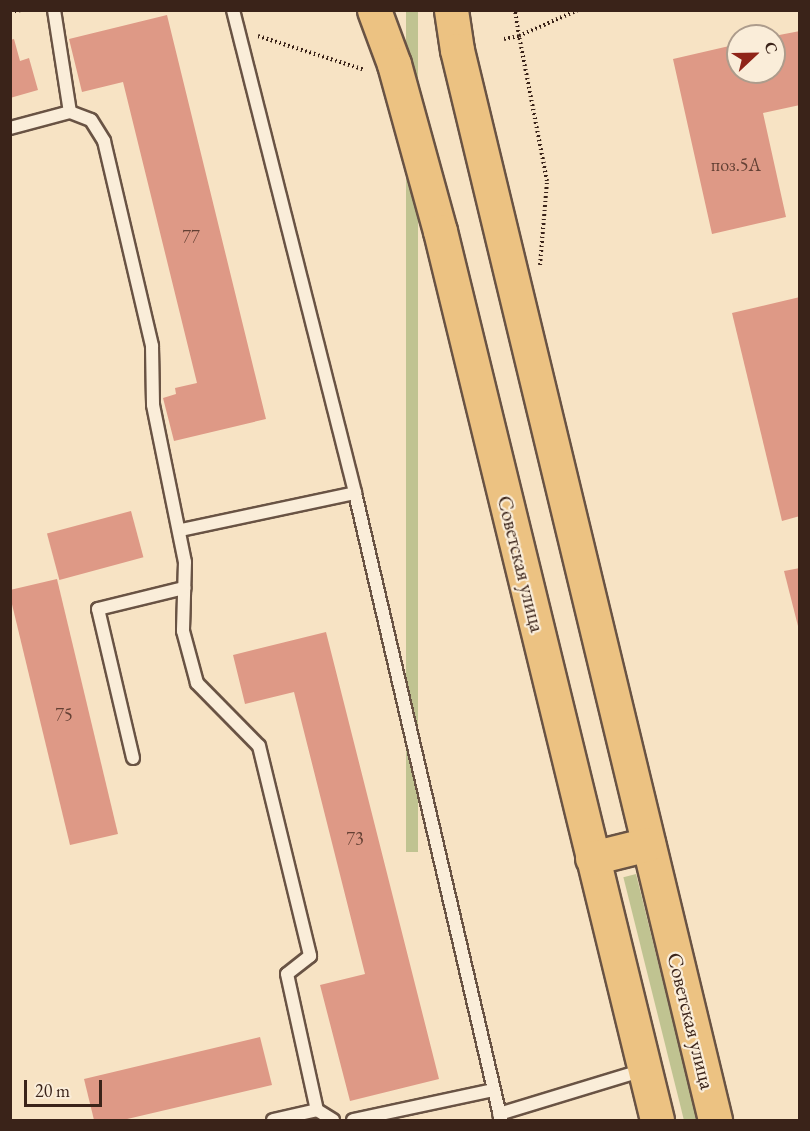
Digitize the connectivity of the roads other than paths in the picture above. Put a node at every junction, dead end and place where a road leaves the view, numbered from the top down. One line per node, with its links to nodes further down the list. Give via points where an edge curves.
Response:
1 (54, 10): 5 (lane)
2 (233, 10): 7 (lane)
3 (374, 10): 12 (main road, Советская улица, via 394,64 440,231)
4 (451, 10): 11 (main road, Советская улица)
5 (70, 112): 6 (lane); 8 (lane, via 92,120 104,141 152,346 153,405)
6 (10, 128)
7 (354, 493): 8 (lane); 14 (lane)
8 (181, 530): 9 (lane)
9 (184, 588): 10 (lane, via 98,609); 15 (lane, via 183,632 197,684 259,746 310,956 287,974)
10 (133, 758)
11 (648, 844): 12 (main road); 21 (main road, Советская улица)
12 (592, 858): 13 (main road, Советская улица)
13 (645, 1070): 16 (lane); 20 (main road, Советская улица)
14 (493, 1090): 16 (lane); 19 (lane)
15 (317, 1110): 17 (lane); 18 (lane)
16 (500, 1117)
17 (273, 1120)
18 (333, 1120)
19 (353, 1120)
20 (657, 1120)
21 (715, 1120)

